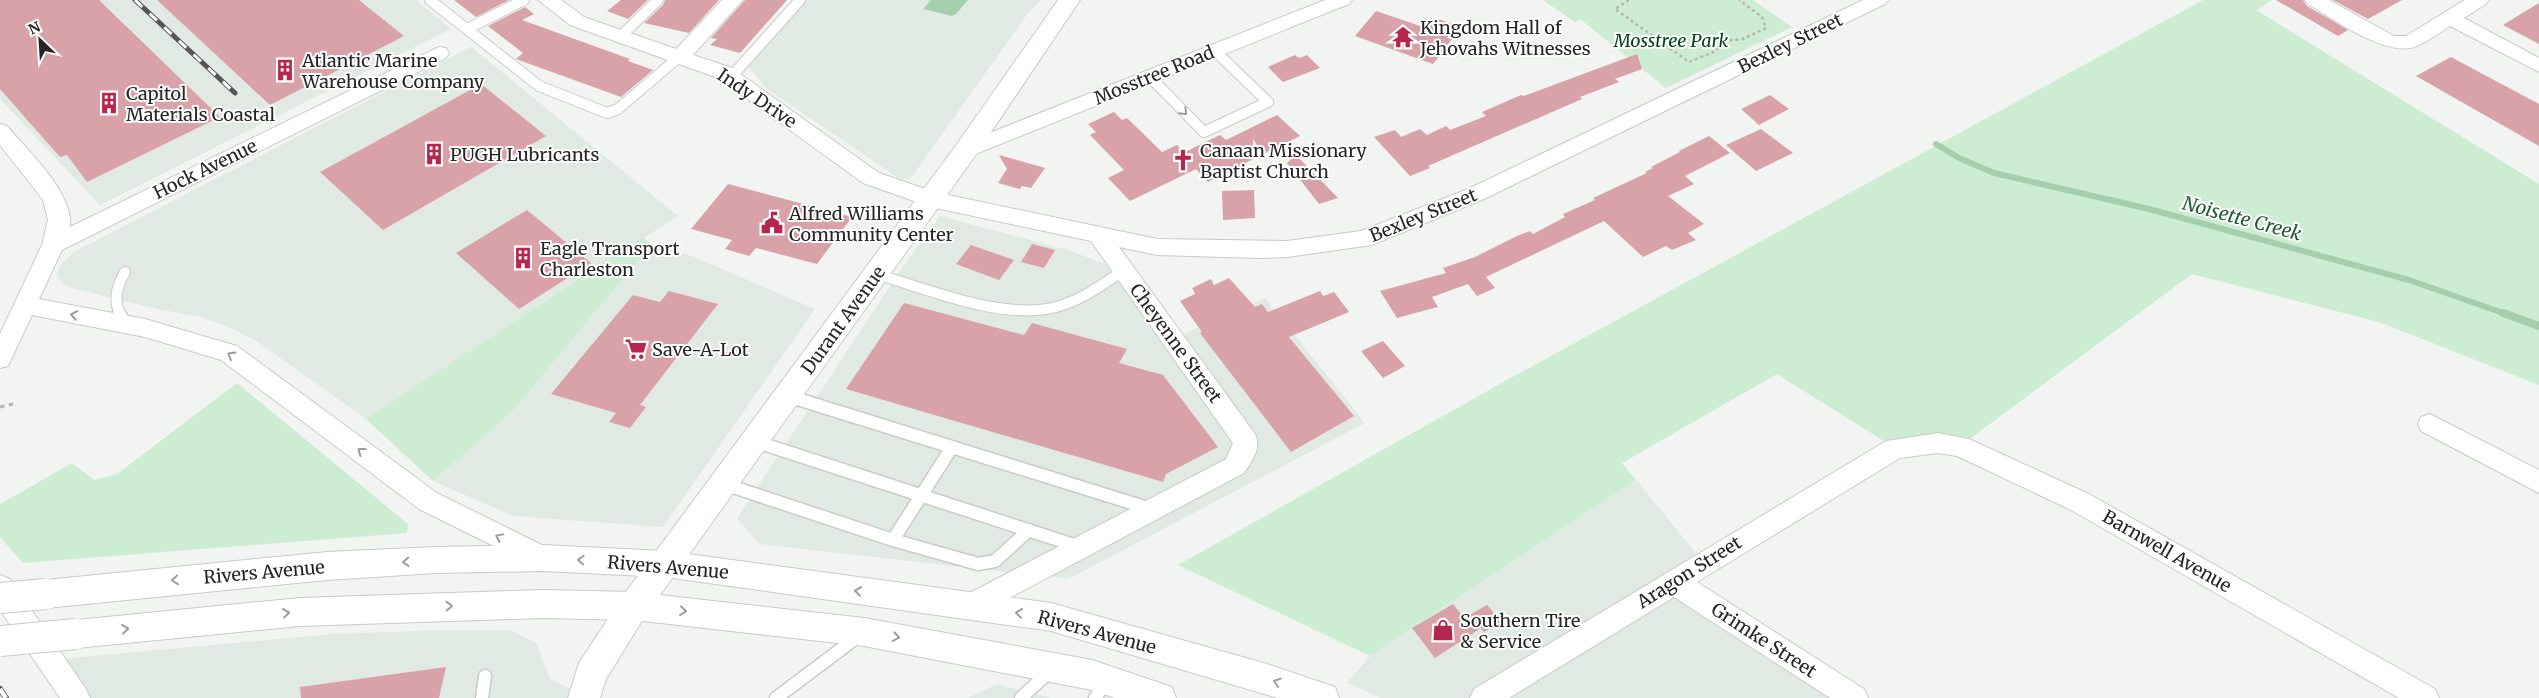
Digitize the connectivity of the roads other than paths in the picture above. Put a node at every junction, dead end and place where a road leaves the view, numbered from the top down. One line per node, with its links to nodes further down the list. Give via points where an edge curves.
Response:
1 (430, 0): 13 (lane)
2 (524, 0): 13 (lane)
3 (548, 0): 14 (street, Indy Drive, via 577,21)
4 (658, 0): 14 (lane)
5 (733, 0): 17 (street)
6 (800, 0): 19 (lane)
7 (1069, 0): 22 (main road, Durant Avenue)
8 (1342, 0): 15 (street, Mosstree Road)
9 (1878, 0): 24 (street, Bexley Street, via 1476,194 1364,239 1260,250 1157,247)
10 (2316, 0): 12 (street, via 2390,42 2402,44)
11 (2479, 0): 12 (street)
12 (2450, 18): 18 (street)
13 (467, 29): 17 (lane, via 539,86 607,113 618,109)
14 (620, 37): 17 (street, Indy Drive)
15 (1215, 51): 20 (street, Mosstree Road); 20 (lane, one-way to 15, via 1204,132 1268,102)
16 (439, 53): 25 (street, Hock Avenue)
17 (679, 57): 19 (street, Indy Drive, via 720,70)
18 (2539, 66)
19 (731, 77): 23 (street, Indy Drive, via 877,182)
20 (1150, 77): 22 (street, Mosstree Road)
21 (0, 131): 25 (street, via 58,205 59,229)
22 (966, 150): 23 (main road, Durant Avenue)
23 (931, 199): 24 (street, Bexley Street); 28 (main road, Durant Avenue)
24 (1099, 236): 26 (street, Cheyenne Street)
25 (52, 245): 29 (street)
26 (1124, 271): 28 (lane, via 1092,292 1055,308 1019,312); 40 (street, Cheyenne Street, via 1246,441 1244,452 1235,466)
27 (125, 272): 30 (lane, via 115,296 117,310)
28 (876, 274): 32 (main road, Durant Avenue)
29 (14, 318): 30 (street, one-way to 29); 31 (street)
30 (125, 324): 44 (street, one-way to 30, via 428,501 229,352)
31 (0, 359)
32 (788, 396): 34 (main road, Durant Avenue); 35 (lane)
33 (2430, 424): 37 (street)
34 (754, 441): 38 (main road, Durant Avenue); 39 (lane)
35 (952, 447): 39 (lane); 40 (lane)
36 (1895, 448): 46 (street, Aragon Street); 65 (street, Barnwell Avenue, via 1930,444 1960,446 2080,502)
37 (2539, 482)
38 (723, 484): 42 (lane); 45 (main road, Durant Avenue)
39 (921, 495): 41 (lane); 42 (lane)
40 (1153, 510): 43 (street)
41 (1029, 530): 42 (lane, via 996,561 978,564); 43 (lane)
42 (893, 540)
43 (1082, 548): 50 (street)
44 (543, 558): 45 (main road, Rivers Avenue, one-way to 44); 48 (main road, Rivers Avenue, one-way to 48, bridge, via 327,566)
45 (665, 564): 49 (main road, Durant Avenue); 50 (main road, Rivers Avenue, one-way to 45)
46 (1674, 582): 63 (street, Aragon Street); 64 (street, Grimke Street)
47 (0, 587): 56 (street)
48 (0, 598)
49 (634, 606): 51 (main road, one-way to 51); 52 (main road, one-way to 49, bridge, via 339,610 543,604); 58 (main road, Durant Avenue, via 591,674)
50 (970, 607): 62 (main road, Rivers Avenue, one-way to 50, via 1051,618)
51 (864, 632): 53 (main road, one-way to 53); 59 (lane)
52 (0, 641)
53 (1054, 667): 55 (main road); 60 (lane)
54 (485, 676): 57 (lane)
55 (1102, 689): 61 (main road)
56 (76, 698)
57 (482, 698)
58 (584, 698)
59 (776, 698)
60 (1021, 698)
61 (1160, 698)
62 (1323, 698)
63 (1484, 698)
64 (1854, 698)
65 (2425, 698)

